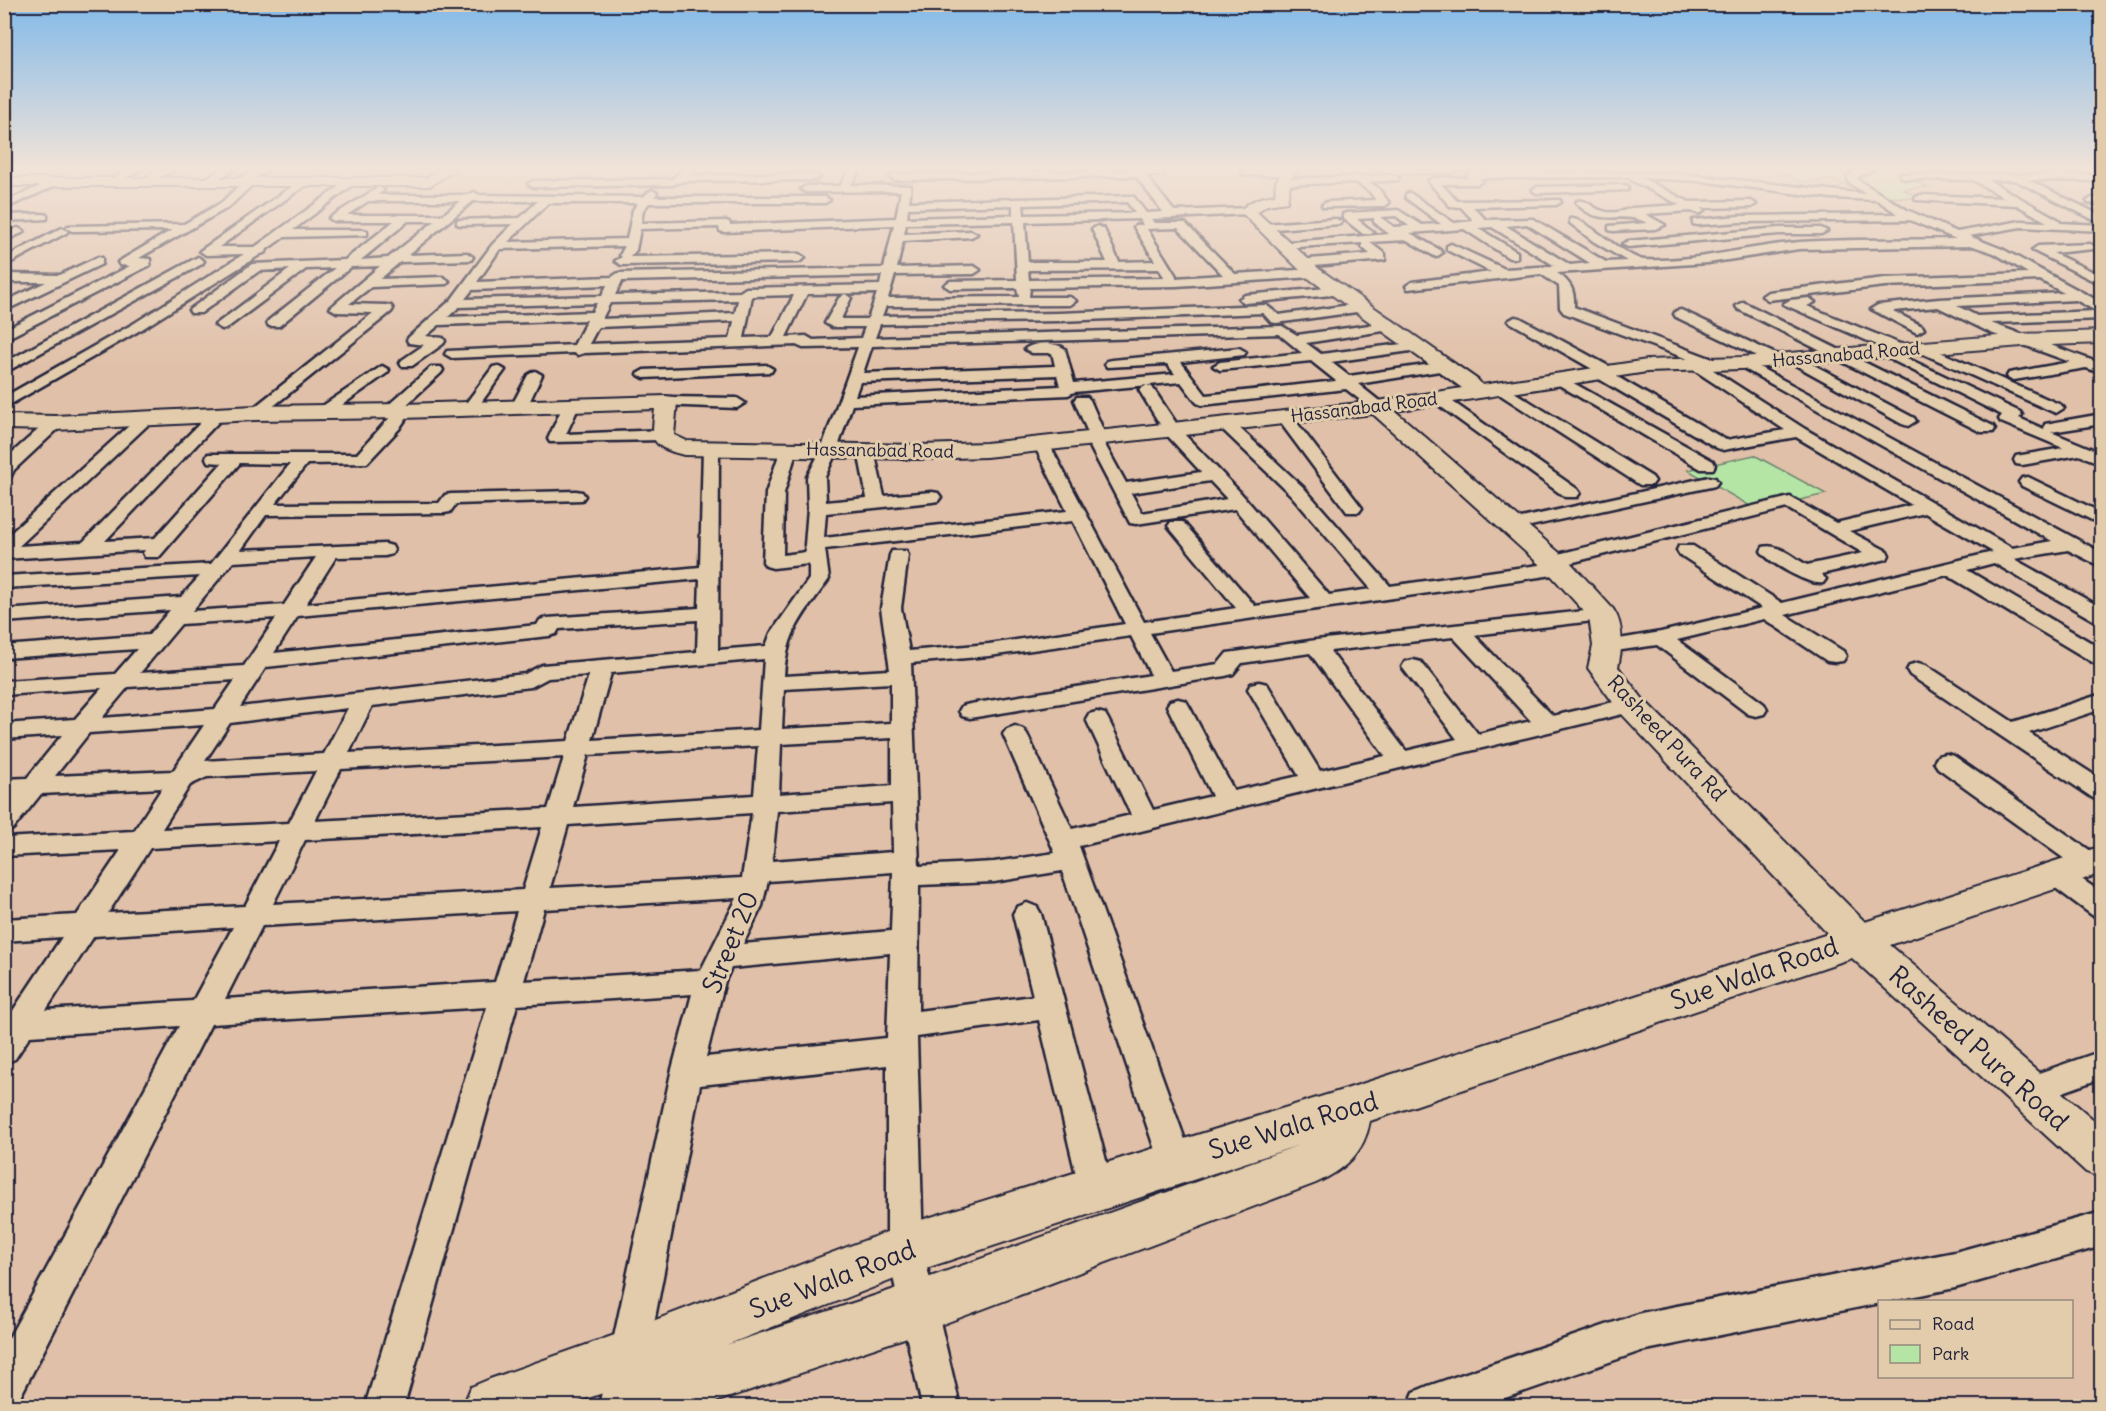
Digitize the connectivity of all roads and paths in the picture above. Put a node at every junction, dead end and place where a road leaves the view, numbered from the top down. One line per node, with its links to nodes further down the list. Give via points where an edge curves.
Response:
1 (56, 235): 51 (street)
2 (171, 235): 49 (street, via 124,262)
3 (232, 235): 44 (street)
4 (281, 235): 38 (street)
5 (308, 235): 38 (street, via 288,247)
6 (384, 235): 52 (street)
7 (424, 235): 47 (street)
8 (505, 235): 25 (street)
9 (635, 235): 31 (street)
10 (1026, 235): 56 (street, via 1028,253)
11 (1099, 235): 57 (street, via 1102,250)
12 (1150, 235): 55 (street)
13 (1190, 235): 68 (street)
14 (1271, 235): 32 (street)
15 (1481, 235): 29 (street)
16 (1509, 235): 60 (street)
17 (1552, 235): 58 (street)
18 (1592, 235): 53 (street)
19 (1735, 235): 30 (street)
20 (1762, 235): 36 (street)
21 (1957, 235): 26 (street)
22 (1973, 235): 26 (street)
23 (1985, 235): 26 (street)
24 (894, 236): 78 (street, Street 20, via 887,256); 78 (street, via 926,250 975,250)
25 (501, 238): 31 (street); 76 (street)
26 (1976, 238): 35 (street); 36 (street)
27 (2069, 238): 28 (street)
28 (2037, 239)
29 (1494, 243): 34 (street); 42 (street)
30 (1628, 244)
31 (635, 245): 50 (street)
32 (1282, 245): 40 (street, via 1409,236); 59 (street)
33 (1366, 245): 59 (street, via 1381,257)
34 (1476, 245): 62 (street); 63 (street, via 1451,248)
35 (2001, 246): 41 (street); 64 (street)
36 (1793, 247): 53 (street, via 1708,259)
37 (2090, 248): 70 (street, via 2038,250)
38 (260, 250): 44 (street); 46 (street)
39 (325, 250): 54 (street)
40 (1436, 253)
41 (1891, 253)
42 (1513, 255)
43 (467, 257): 47 (street)
44 (199, 258): 46 (street); 49 (street); 110 (street)
45 (811, 258): 50 (street)
46 (246, 260): 112 (street)
47 (393, 260): 52 (street); 73 (street)
48 (98, 261): 66 (street)
49 (158, 261): 109 (street)
50 (621, 261): 67 (street)
51 (4, 263)
52 (348, 263): 54 (street); 108 (street)
53 (1639, 263): 58 (street)
54 (304, 265): 97 (street, via 256,267); 111 (street)
55 (1163, 265): 57 (street); 71 (street)
56 (1024, 266): 57 (street); 74 (street)
57 (1114, 266)
58 (1603, 266): 60 (street)
59 (1307, 268): 68 (street); 80 (street)
60 (1567, 268): 61 (street)
61 (1543, 270): 62 (street); 136 (street, via 1566,286 1569,310)
62 (1521, 272): 63 (street)
63 (1503, 273): 77 (street)
64 (2043, 276): 72 (street); 85 (street)
65 (4, 278): 66 (street)
66 (64, 278): 82 (street)
67 (613, 278): 76 (street); 78 (street); 88 (street)
68 (1233, 279): 71 (street)
69 (443, 281): 73 (street)
70 (2102, 281)
71 (1174, 282): 86 (street)
72 (1885, 282): 84 (street); 92 (street)
73 (367, 283): 172 (street, via 337,308 386,309)
74 (1024, 283): 75 (street); 86 (street); 89 (street)
75 (932, 285)
76 (468, 286): 91 (street)
77 (1413, 286)
78 (887, 287): 79 (street); 89 (street); 106 (street, Street 20)
79 (802, 291): 83 (street, via 746,292); 118 (street)
80 (1339, 291): 86 (street, via 1282,297); 95 (street)
81 (4, 296): 82 (street)
82 (27, 296): 94 (street)
83 (746, 296): 88 (street); 101 (street)
84 (1768, 296)
85 (2079, 296): 92 (street); 96 (street)
86 (1159, 297): 89 (street); 95 (street, via 1266,309 1276,319); 103 (street)
87 (845, 298): 106 (street, via 832,323)
88 (606, 299): 91 (street); 104 (street)
89 (1024, 301): 103 (street)
90 (1810, 302): 121 (street, via 1790,304)
91 (456, 303): 105 (street)
92 (1939, 303): 100 (street); 121 (street, via 1878,309)
93 (1743, 306): 129 (street)
94 (4, 307)
95 (1364, 308): 113 (street)
96 (2102, 309)
97 (196, 310)
98 (1681, 314): 132 (street)
99 (2102, 315): 100 (street)
100 (1968, 316): 102 (street); 117 (street)
101 (741, 317): 104 (street); 119 (street)
102 (1905, 317)
103 (1024, 318): 106 (street)
104 (594, 320): 105 (street); 126 (street)
105 (435, 321): 133 (street, via 414,340 438,341)
106 (873, 321): 124 (street, Street 20)
107 (1515, 321): 146 (street)
108 (274, 323)
109 (26, 324): 110 (street); 114 (street)
110 (83, 325): 112 (street); 140 (street)
111 (222, 325)
112 (137, 326): 164 (street)
113 (1391, 326): 116 (street); 122 (street)
114 (4, 336)
115 (2096, 339): 117 (street, Hassanabad Road)
116 (1295, 340): 124 (street, via 1282,330); 130 (street)
117 (2022, 340): 121 (street, Hassanabad Road); 139 (street)
118 (777, 341): 119 (street); 124 (street, via 806,340 803,344)
119 (736, 343): 123 (street)
120 (1188, 344): 125 (street)
121 (1906, 344): 129 (street, Hassanabad Road); 168 (street); 176 (street)
122 (1418, 346): 130 (street); 138 (street)
123 (650, 347): 126 (street); 147 (street)
124 (863, 348): 125 (street); 151 (street, Street 20)
125 (1058, 349): 145 (street)
126 (578, 351): 128 (street)
127 (1240, 352): 131 (street)
128 (452, 354)
129 (1840, 355): 132 (street, Hassanabad Road); 183 (street)
130 (1317, 358): 137 (street); 153 (street)
131 (1171, 359): 135 (street); 150 (street)
132 (1786, 360): 134 (street, Hassanabad Road); 178 (street)
133 (407, 363)
134 (1741, 363): 136 (street, Hassanabad Road); 220 (street)
135 (1112, 364)
136 (1705, 364): 146 (street, Hassanabad Road); 185 (street)
137 (1220, 366)
138 (1446, 366): 153 (street); 157 (street, via 1471,384)
139 (2098, 368): 149 (street)
140 (4, 369)
141 (498, 369): 169 (street)
142 (766, 369): 147 (street)
143 (382, 370): 171 (street)
144 (435, 370): 170 (street)
145 (1063, 370): 151 (street); 154 (street)
146 (1604, 372): 152 (street, Hassanabad Road); 185 (street, via 1723,445)
147 (644, 374): 162 (street)
148 (534, 375): 167 (street)
149 (2014, 376)
150 (1185, 377): 153 (street, via 1202,400); 154 (street)
151 (853, 378): 160 (street, Street 20)
152 (1559, 380): 155 (street, Hassanabad Road); 216 (street, via 1708,474)
153 (1348, 383): 166 (street)
154 (1067, 388): 160 (street)
155 (1500, 389): 157 (street, Hassanabad Road); 202 (street)
156 (1148, 390): 184 (street)
157 (1474, 393): 158 (street, Hassanabad Road)
158 (1438, 398): 166 (street, Hassanabad Road); 205 (street)
159 (1082, 400): 188 (street)
160 (845, 401): 192 (street, Street 20)
161 (666, 402): 162 (street); 163 (street); 187 (street)
162 (638, 403): 165 (street)
163 (737, 403)
164 (4, 404)
165 (571, 406): 167 (street); 187 (street, via 556,439)
166 (1378, 406): 175 (street, Hassanabad Road); 216 (street)
167 (519, 407): 169 (street)
168 (2056, 408)
169 (469, 409): 170 (street)
170 (397, 411): 171 (street); 197 (street, via 393,426 361,459)
171 (323, 412): 172 (street)
172 (255, 413): 173 (street)
173 (217, 415): 174 (street); 221 (street)
174 (147, 418): 180 (street); 227 (street)
175 (1285, 418): 181 (street, Hassanabad Road); 212 (street)
176 (2014, 419): 183 (street); 194 (street)
177 (2102, 419): 182 (street)
178 (1908, 421)
179 (4, 422): 180 (street)
180 (56, 423): 200 (street)
181 (1227, 425): 184 (street, Hassanabad Road); 238 (street, via 1297,490)
182 (2051, 427)
183 (1987, 429): 186 (street)
184 (1173, 431): 188 (street, Hassanabad Road); 201 (street)
185 (1799, 432): 210 (street)
186 (1964, 433)
187 (663, 435): 190 (street, Hassanabad Road, via 672,445)
188 (1096, 439): 189 (street, Hassanabad Road); 204 (street)
189 (1042, 445): 193 (street, Hassanabad Road, via 986,450); 214 (street)
190 (711, 448): 191 (street, Hassanabad Road); 234 (street)
191 (789, 449): 192 (street, Hassanabad Road); 225 (street, via 776,493 773,562)
192 (829, 450): 193 (street, Hassanabad Road); 211 (street, Street 20, via 816,477)
193 (866, 450): 208 (street)
194 (2082, 450): 198 (street); 199 (street)
195 (214, 458): 196 (street)
196 (236, 458): 197 (street); 219 (street)
197 (302, 459): 213 (street)
198 (2102, 459)
199 (2022, 460)
200 (4, 474)
201 (1213, 475): 204 (street); 209 (street)
202 (1646, 481)
203 (2028, 482): 215 (street)
204 (1120, 489): 209 (street, via 1136,519)
205 (1571, 493)
206 (576, 496): 213 (street, via 451,499 444,508)
207 (932, 497): 208 (street)
208 (877, 503): 211 (street)
209 (1239, 503): 240 (street)
210 (1926, 507): 218 (street); 229 (street)
211 (817, 508): 225 (street, Street 20)
212 (1353, 508)
213 (261, 510): 231 (street)
214 (1078, 515): 225 (street); 249 (street)
215 (2102, 520)
216 (1512, 525): 232 (street)
217 (1178, 526): 243 (street)
218 (1833, 529): 232 (street, via 1790,502); 235 (street, via 1880,555)
219 (161, 543): 221 (street); 236 (street)
220 (2071, 544): 229 (street); 230 (street)
221 (89, 548): 227 (street)
222 (385, 550): 224 (street)
223 (1686, 550): 244 (street)
224 (330, 551): 231 (street); 242 (street)
225 (816, 551): 256 (street, Street 20, via 819,579 781,633)
226 (1770, 551): 235 (street)
227 (4, 552)
228 (899, 555): 262 (street, via 891,608)
229 (2003, 556): 233 (street); 248 (street)
230 (2102, 561)
231 (222, 563): 236 (street); 241 (street)
232 (1557, 565): 238 (street); 246 (street)
233 (1951, 569): 239 (street); 259 (street)
234 (710, 572): 242 (street); 245 (street)
235 (1803, 572): 239 (street)
236 (133, 574): 237 (street)
237 (4, 582)
238 (1384, 592): 240 (street)
239 (1843, 596): 244 (street)
240 (1323, 601): 243 (street)
241 (181, 611): 242 (street); 247 (street); 252 (street)
242 (291, 611): 260 (street)
243 (1249, 611): 249 (street)
244 (1774, 611): 251 (street); 257 (street)
245 (710, 613): 258 (street); 260 (street, via 547,624 549,630)
246 (1603, 615): 250 (street); 254 (street, Rasheed Pura Rd)
247 (4, 616)
248 (2102, 617)
249 (1137, 628): 262 (street); 266 (street)
250 (1459, 632): 253 (street); 279 (street)
251 (1661, 638): 254 (street); 274 (street)
252 (155, 641): 255 (street); 265 (street)
253 (1316, 646): 266 (street, via 1235,658 1225,669); 288 (street)
254 (1608, 646): 272 (street, Rasheed Pura Rd, via 1603,669)
255 (4, 652)
256 (775, 652): 258 (street); 267 (street, Street 20)
257 (1835, 656)
258 (707, 658): 261 (street)
259 (2102, 658)
260 (255, 666): 265 (street); 276 (street)
261 (602, 666): 270 (street, via 542,672 531,680); 286 (street)
262 (901, 667): 267 (street); 280 (street)
263 (1413, 667): 285 (street)
264 (1918, 670): 281 (street)
265 (122, 679): 268 (street); 278 (street)
266 (1164, 679): 275 (street)
267 (773, 683): 284 (street, Street 20)
268 (4, 688)
269 (1259, 689): 291 (street)
270 (364, 700): 276 (street); 287 (street)
271 (2102, 701): 281 (street)
272 (1631, 705): 279 (street); 314 (street, Rasheed Pura Rd)
273 (1178, 706): 296 (street)
274 (1756, 709)
275 (970, 711)
276 (224, 716): 278 (street); 290 (street)
277 (1097, 719): 299 (street)
278 (82, 726): 282 (street); 292 (street)
279 (1549, 726): 285 (street)
280 (902, 730): 284 (street); 295 (street)
281 (2009, 731): 294 (street)
282 (4, 732)
283 (1015, 734): 304 (street)
284 (770, 736): 286 (street); 297 (street, Street 20)
285 (1474, 744): 288 (street)
286 (580, 748): 287 (street); 298 (street)
287 (334, 760): 290 (street, via 203,769); 301 (street)
288 (1401, 761): 291 (street)
289 (1946, 762): 305 (street)
290 (183, 779): 292 (street); 302 (street)
291 (1314, 782): 296 (street)
292 (34, 786): 293 (street); 300 (street)
293 (4, 787)
294 (2102, 792)
295 (903, 794): 297 (street); 306 (street)
296 (1227, 802): 299 (street)
297 (766, 803): 298 (street); 307 (street, Street 20)
298 (559, 817): 301 (street); 308 (street)
299 (1146, 821): 304 (street)
300 (4, 824)
301 (298, 831): 302 (street); 311 (street)
302 (143, 839): 303 (street); 312 (street)
303 (4, 847)
304 (1067, 850): 306 (street, via 994,872); 328 (street)
305 (2082, 865): 309 (street); 314 (street, Sue Wala Road)
306 (905, 868): 307 (street); 315 (street)
307 (755, 879): 308 (street); 316 (street, Street 20, via 748,906)
308 (535, 899): 311 (street); 317 (street)
309 (2102, 908)
310 (1027, 914): 318 (street)
311 (254, 915): 312 (street); 319 (street)
312 (86, 926): 313 (street); 320 (street)
313 (4, 930)
314 (1857, 939): 325 (street, Rasheed Pura Road); 326 (street, Sue Wala Road)
315 (905, 941): 316 (street); 321 (street)
316 (717, 969): 317 (street); 324 (street, Street 20)
317 (505, 995): 319 (street); 335 (street)
318 (1049, 1006): 321 (street); 329 (street)
319 (202, 1013): 320 (street); 334 (street)
320 (13, 1024): 322 (street)
321 (902, 1038): 324 (street); 331 (street)
322 (4, 1050)
323 (2102, 1064): 325 (street)
324 (687, 1073): 333 (street, Street 20)
325 (2027, 1091): 327 (street, Rasheed Pura Road)
326 (1346, 1110): 328 (street, Sue Wala Road); 332 (street, via 1343,1139 1328,1155)
327 (2102, 1157)
328 (1176, 1162): 329 (street, Sue Wala Road)
329 (1096, 1187): 331 (street, Sue Wala Road)
330 (2102, 1229): 340 (street, via 1955,1270 1641,1332)
331 (905, 1250): 332 (street); 333 (street, Sue Wala Road)
332 (919, 1307): 338 (street); 339 (street)
333 (629, 1357): 336 (street, Sue Wala Road); 337 (street, Street 20)
334 (4, 1387)
335 (385, 1407)
336 (490, 1407)
337 (618, 1407)
338 (625, 1407)
339 (940, 1407)
340 (1428, 1407)

